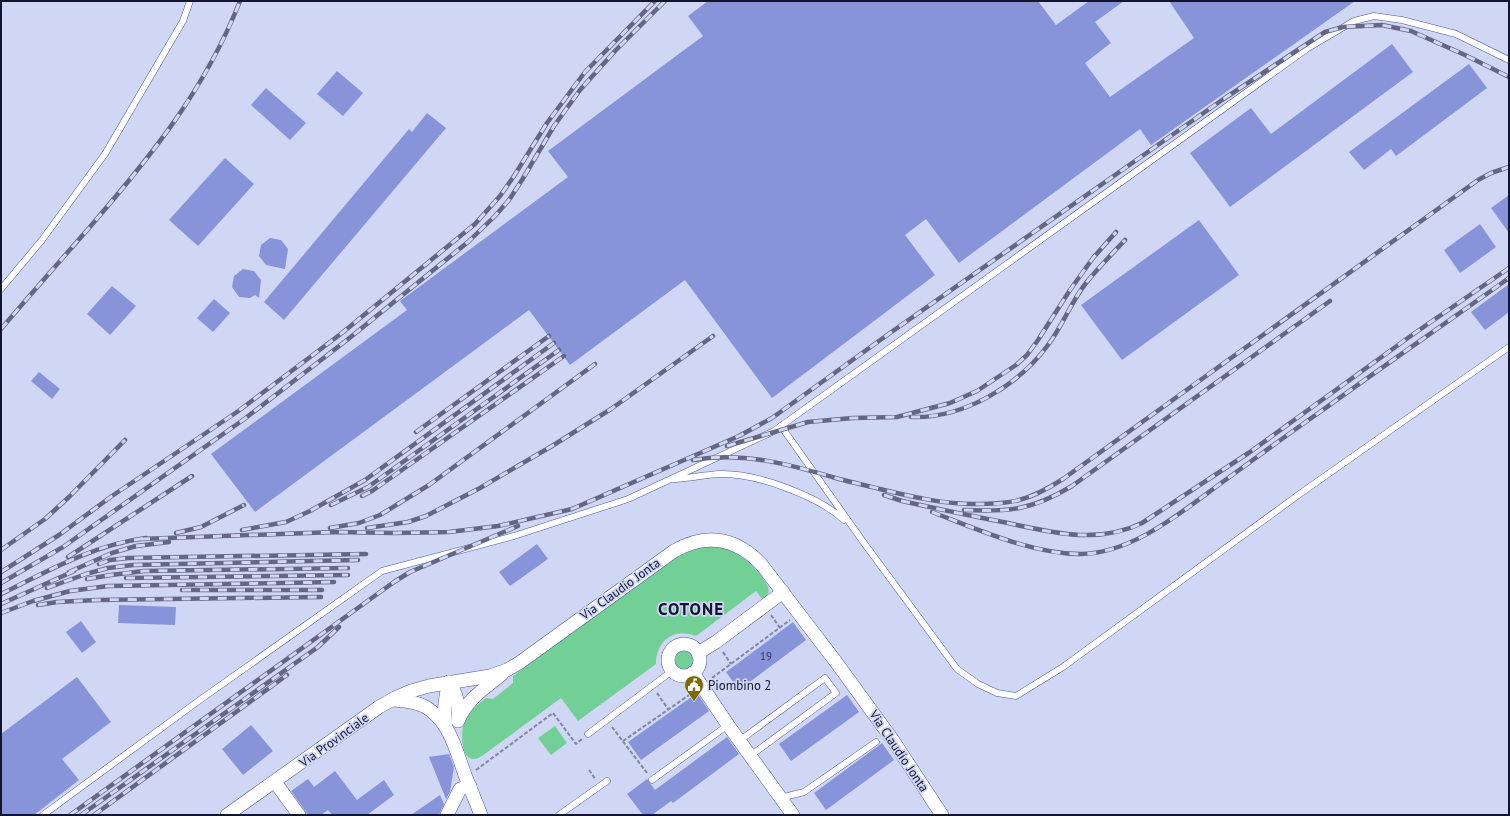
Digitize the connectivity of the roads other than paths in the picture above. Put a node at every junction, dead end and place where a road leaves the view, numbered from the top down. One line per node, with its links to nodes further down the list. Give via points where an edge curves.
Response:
1 (190, 1): 3 (lane, via 184,21 106,154 42,240)
2 (1509, 60): 5 (lane, via 1456,34 1402,20 1374,16 1354,21 1308,48)
3 (1, 289)
4 (1509, 347): 7 (lane, via 1300,493 1063,666 1016,696 997,693 978,684 957,669)
5 (781, 426): 6 (lane); 7 (lane)
6 (669, 480): 7 (lane, via 721,474 755,478 803,494 838,514); 28 (lane, via 628,499 514,536 382,571)
7 (854, 528)
8 (783, 592): 9 (street); 10 (street, Via Claudio Jonta, via 761,564 743,548 721,540 696,541 674,551 525,659); 35 (street, Via Claudio Jonta, via 892,739)
9 (698, 653): 11 (street, via 689,645 677,645 669,654 669,666); 12 (street, via 699,664)
10 (506, 670): 13 (street, Via Claudio Jonta, via 490,676); 15 (street, via 470,700 462,710)
11 (672, 671): 12 (street, via 682,676); 18 (lane)
12 (693, 673): 16 (street)
13 (449, 682): 14 (street, Via Provinciale, via 411,691); 15 (street, via 458,699); 17 (street, via 444,702)
14 (391, 700): 17 (street, via 413,703 430,709); 26 (street, Via Provinciale)
15 (458, 722): 21 (street)
16 (728, 725): 19 (street); 24 (lane)
17 (446, 729): 21 (street)
18 (588, 734)
19 (739, 741): 22 (street); 22 (lane, via 825,678 836,693)
20 (876, 742): 27 (lane, via 804,792)
21 (456, 749): 23 (street)
22 (750, 756): 27 (street)
23 (471, 779): 31 (street, via 460,789); 32 (street)
24 (652, 780)
25 (607, 781): 33 (lane)
26 (275, 782): 29 (street, Via Provinciale); 30 (street)
27 (780, 798): 34 (street)
28 (43, 815)
29 (227, 815)
30 (299, 815)
31 (447, 815)
32 (481, 815)
33 (558, 815)
34 (792, 815)
35 (942, 815)

